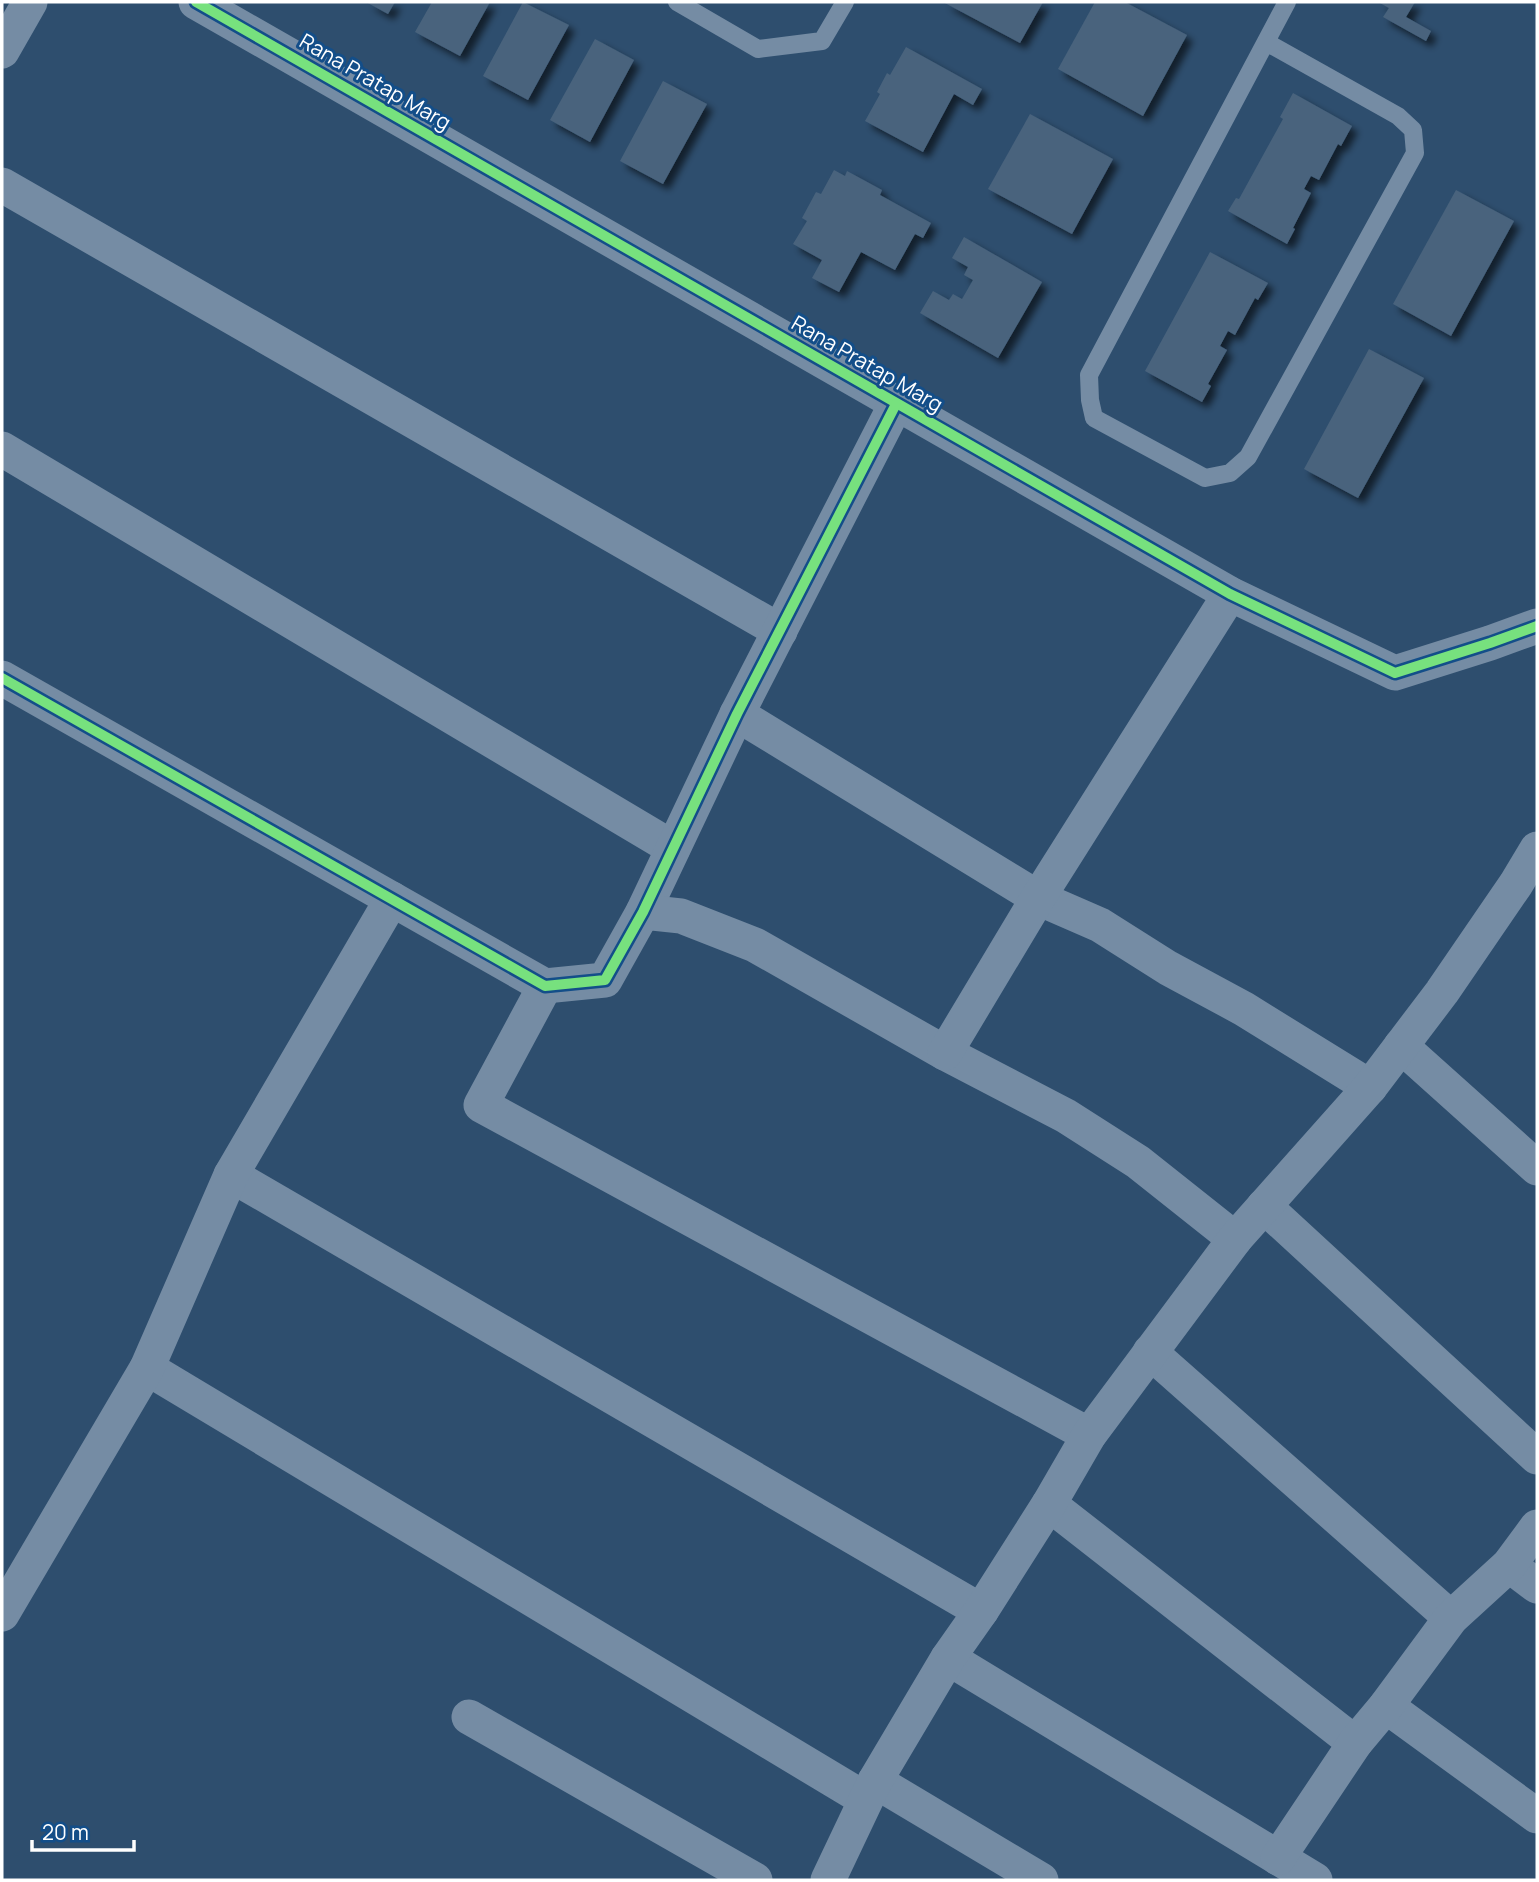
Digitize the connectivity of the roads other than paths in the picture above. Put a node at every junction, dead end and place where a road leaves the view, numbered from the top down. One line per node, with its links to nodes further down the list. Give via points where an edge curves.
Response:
1 (30, 2): 7 (street)
2 (195, 2): 9 (street, Rana Pratap Marg)
3 (677, 2): 4 (lane, via 758,49 822,41)
4 (845, 2)
5 (1287, 2): 6 (lane)
6 (1266, 42): 6 (lane, via 1398,116 1413,130 1415,153 1248,457 1230,473 1205,478 1094,418 1089,375)
7 (2, 51)
8 (2, 185): 13 (street)
9 (896, 404): 11 (street, Rana Pratap Marg); 13 (street)
10 (2, 449): 16 (street)
11 (1230, 594): 12 (street, Rana Pratap Marg, via 1395,673); 18 (street)
12 (1537, 626)
13 (780, 631): 15 (street)
14 (2, 678): 19 (street)
15 (737, 714): 16 (street); 18 (street)
16 (673, 848): 20 (street)
17 (1537, 849): 22 (street)
18 (1038, 898): 23 (street); 24 (street, via 1100,925)
19 (392, 900): 21 (street); 26 (street)
20 (643, 912): 21 (street, via 605,980); 23 (street, via 681,916 755,945)
21 (545, 986): 31 (street, via 481,1105)
22 (1401, 1046): 24 (street); 25 (street)
23 (945, 1053): 28 (street, via 1076,1122 1138,1162)
24 (1370, 1087): 27 (street)
25 (1537, 1168)
26 (231, 1175): 30 (street); 37 (street)
27 (1264, 1206): 28 (street); 32 (street)
28 (1235, 1239): 29 (street)
29 (1150, 1352): 31 (street); 39 (street)
30 (147, 1368): 38 (street); 44 (street)
31 (1089, 1435): 33 (street)
32 (1537, 1457)
33 (1049, 1504): 37 (street); 43 (street)
34 (1537, 1527): 35 (street)
35 (1509, 1565): 36 (street); 39 (street)
36 (1537, 1586)
37 (981, 1611): 40 (street)
38 (2, 1614)
39 (1451, 1618): 41 (street)
40 (948, 1658): 44 (street); 46 (street)
41 (1386, 1706): 43 (street); 45 (street)
42 (469, 1717): 47 (street)
43 (1355, 1743): 46 (street)
44 (870, 1790): 48 (street); 49 (street)
45 (1537, 1816)
46 (1278, 1858): 50 (street)
47 (755, 1880)
48 (828, 1880)
49 (1041, 1880)
50 (1315, 1880)

